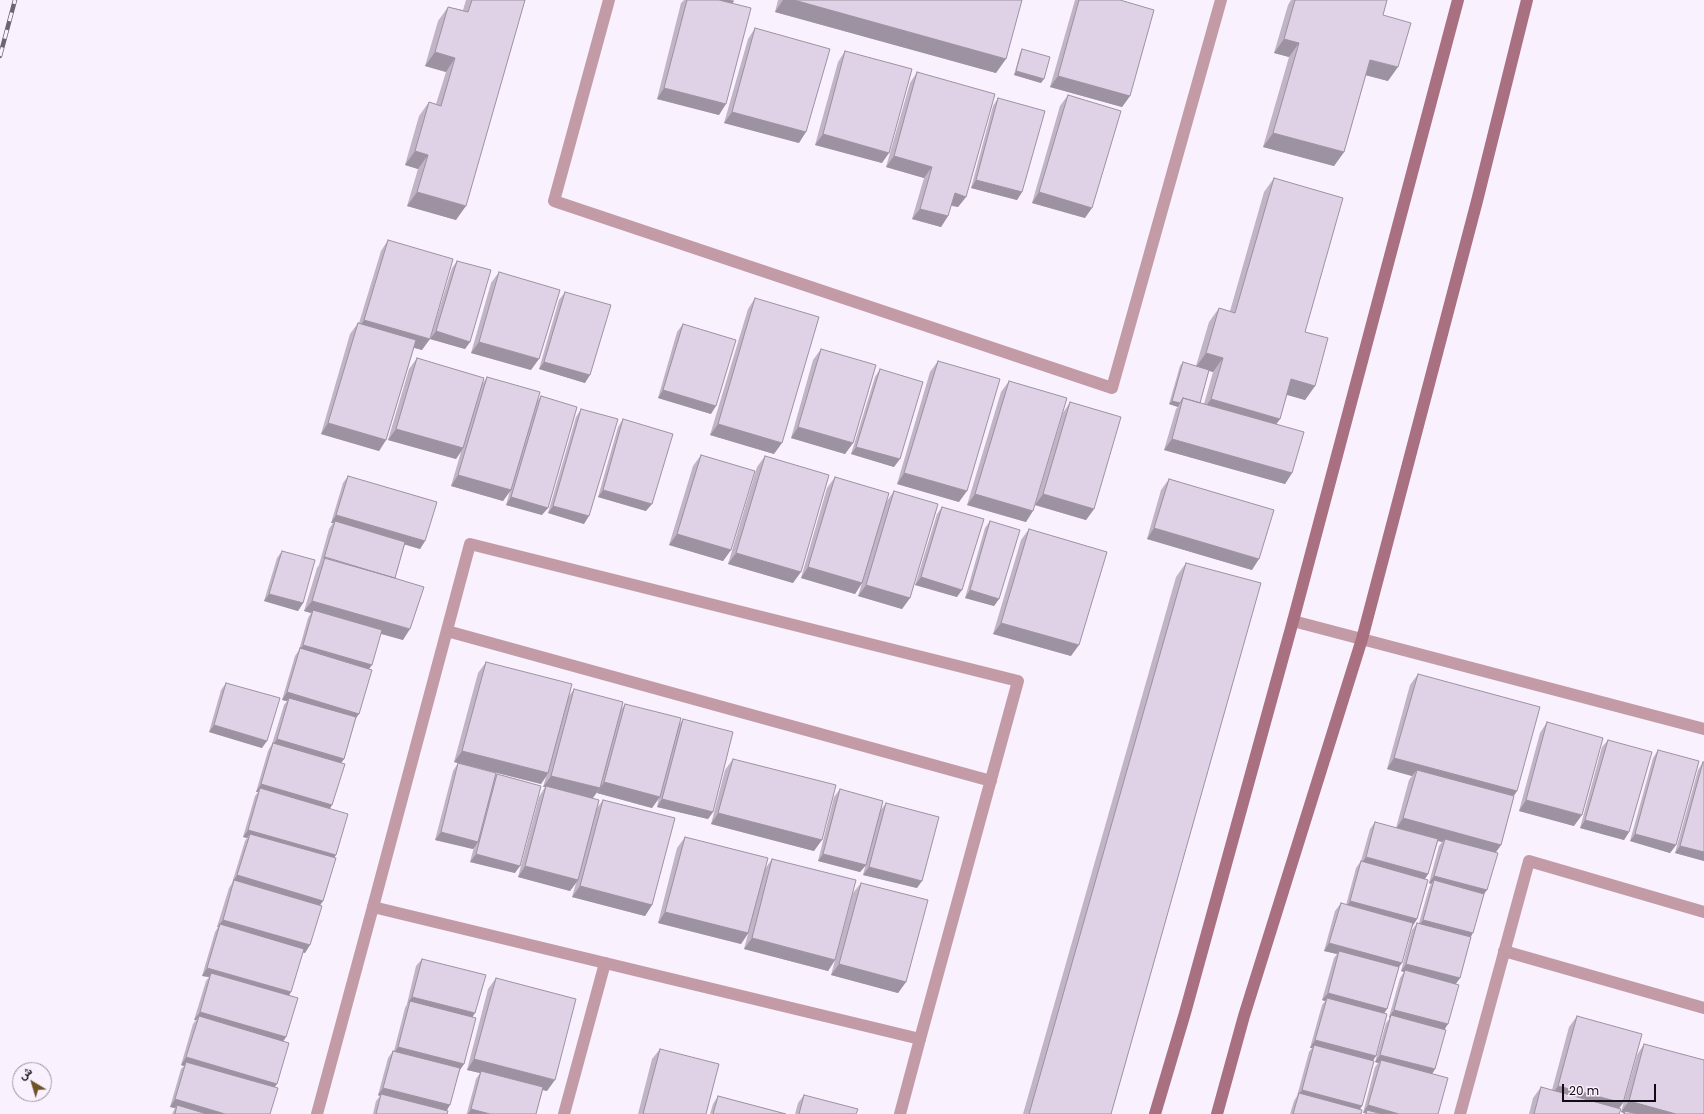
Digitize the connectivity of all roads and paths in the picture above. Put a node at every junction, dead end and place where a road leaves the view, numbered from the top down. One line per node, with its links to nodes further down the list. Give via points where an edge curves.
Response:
1 (609, 0): 2 (street, via 554,201 1112,388)
2 (1221, 0)
3 (1458, 0): 5 (street)
4 (1527, 0): 7 (street)
5 (1293, 621): 7 (street); 19 (street)
6 (447, 631): 9 (street); 9 (street, via 470,544 1018,681); 10 (street)
7 (1362, 639): 8 (street); 20 (street, via 1244,1016)
8 (1704, 729)
9 (991, 781): 15 (street)
10 (373, 907): 13 (street); 16 (street)
11 (1704, 912): 12 (street, via 1529,861)
12 (1504, 951): 14 (street); 21 (street)
13 (605, 963): 15 (street); 17 (street)
14 (1704, 1008)
15 (920, 1040): 18 (street)
16 (317, 1114)
17 (564, 1114)
18 (900, 1114)
19 (1155, 1114)
20 (1218, 1114)
21 (1460, 1114)

